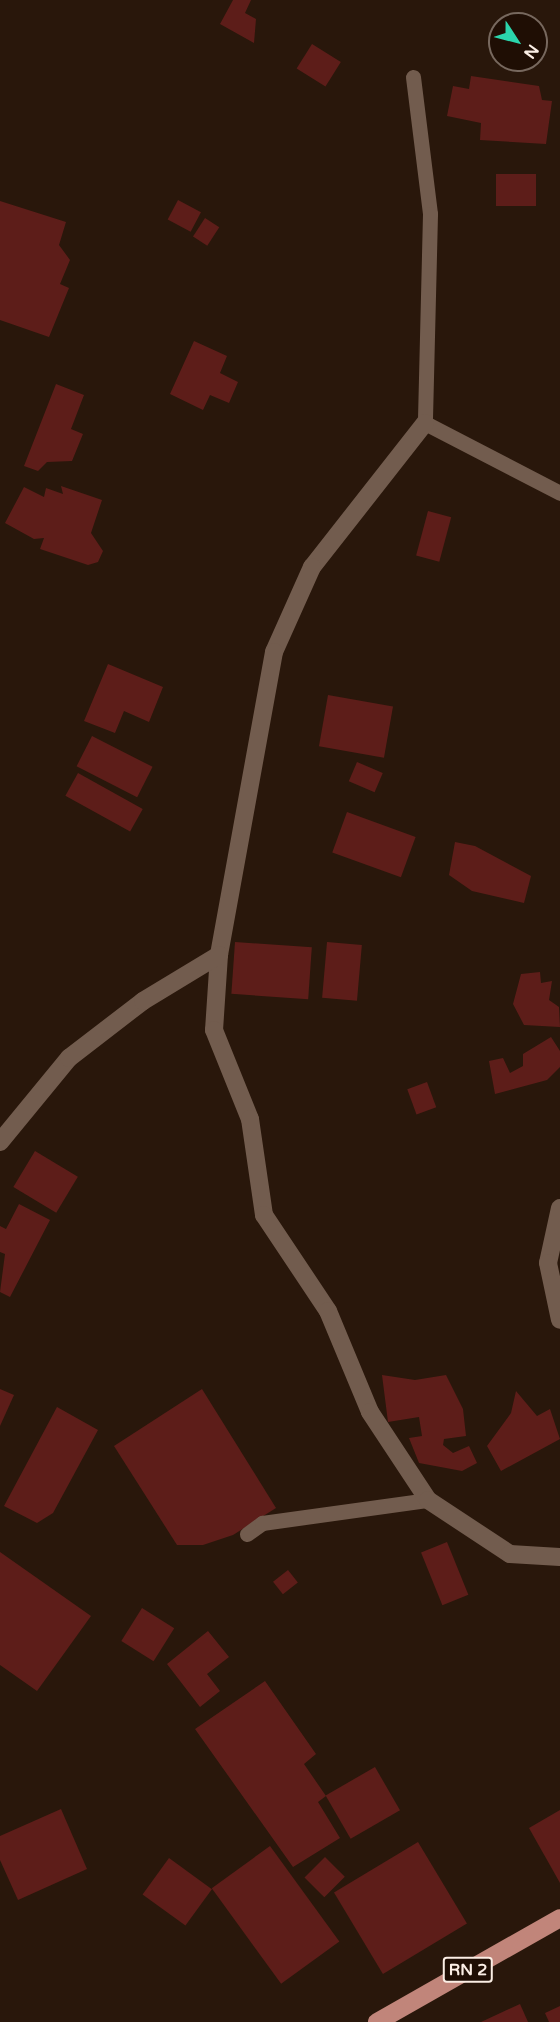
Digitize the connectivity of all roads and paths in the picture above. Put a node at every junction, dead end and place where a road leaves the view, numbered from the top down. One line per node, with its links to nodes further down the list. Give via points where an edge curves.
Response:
1 (413, 77): 2 (lane, via 430,214)
2 (425, 423): 3 (lane); 4 (street, via 312,567 274,652)
3 (560, 493)
4 (219, 955): 5 (street, via 143,1001 69,1058); 8 (street, via 214,1030 250,1119 264,1215 328,1311 370,1412)
5 (0, 1142)
6 (560, 1208): 7 (street, via 548,1263)
7 (560, 1320)
8 (428, 1500): 9 (lane, via 262,1523); 10 (street, via 510,1554)
9 (247, 1534)
10 (560, 1557)
11 (560, 1918): 12 (main road, RN 2)
12 (377, 2022)

